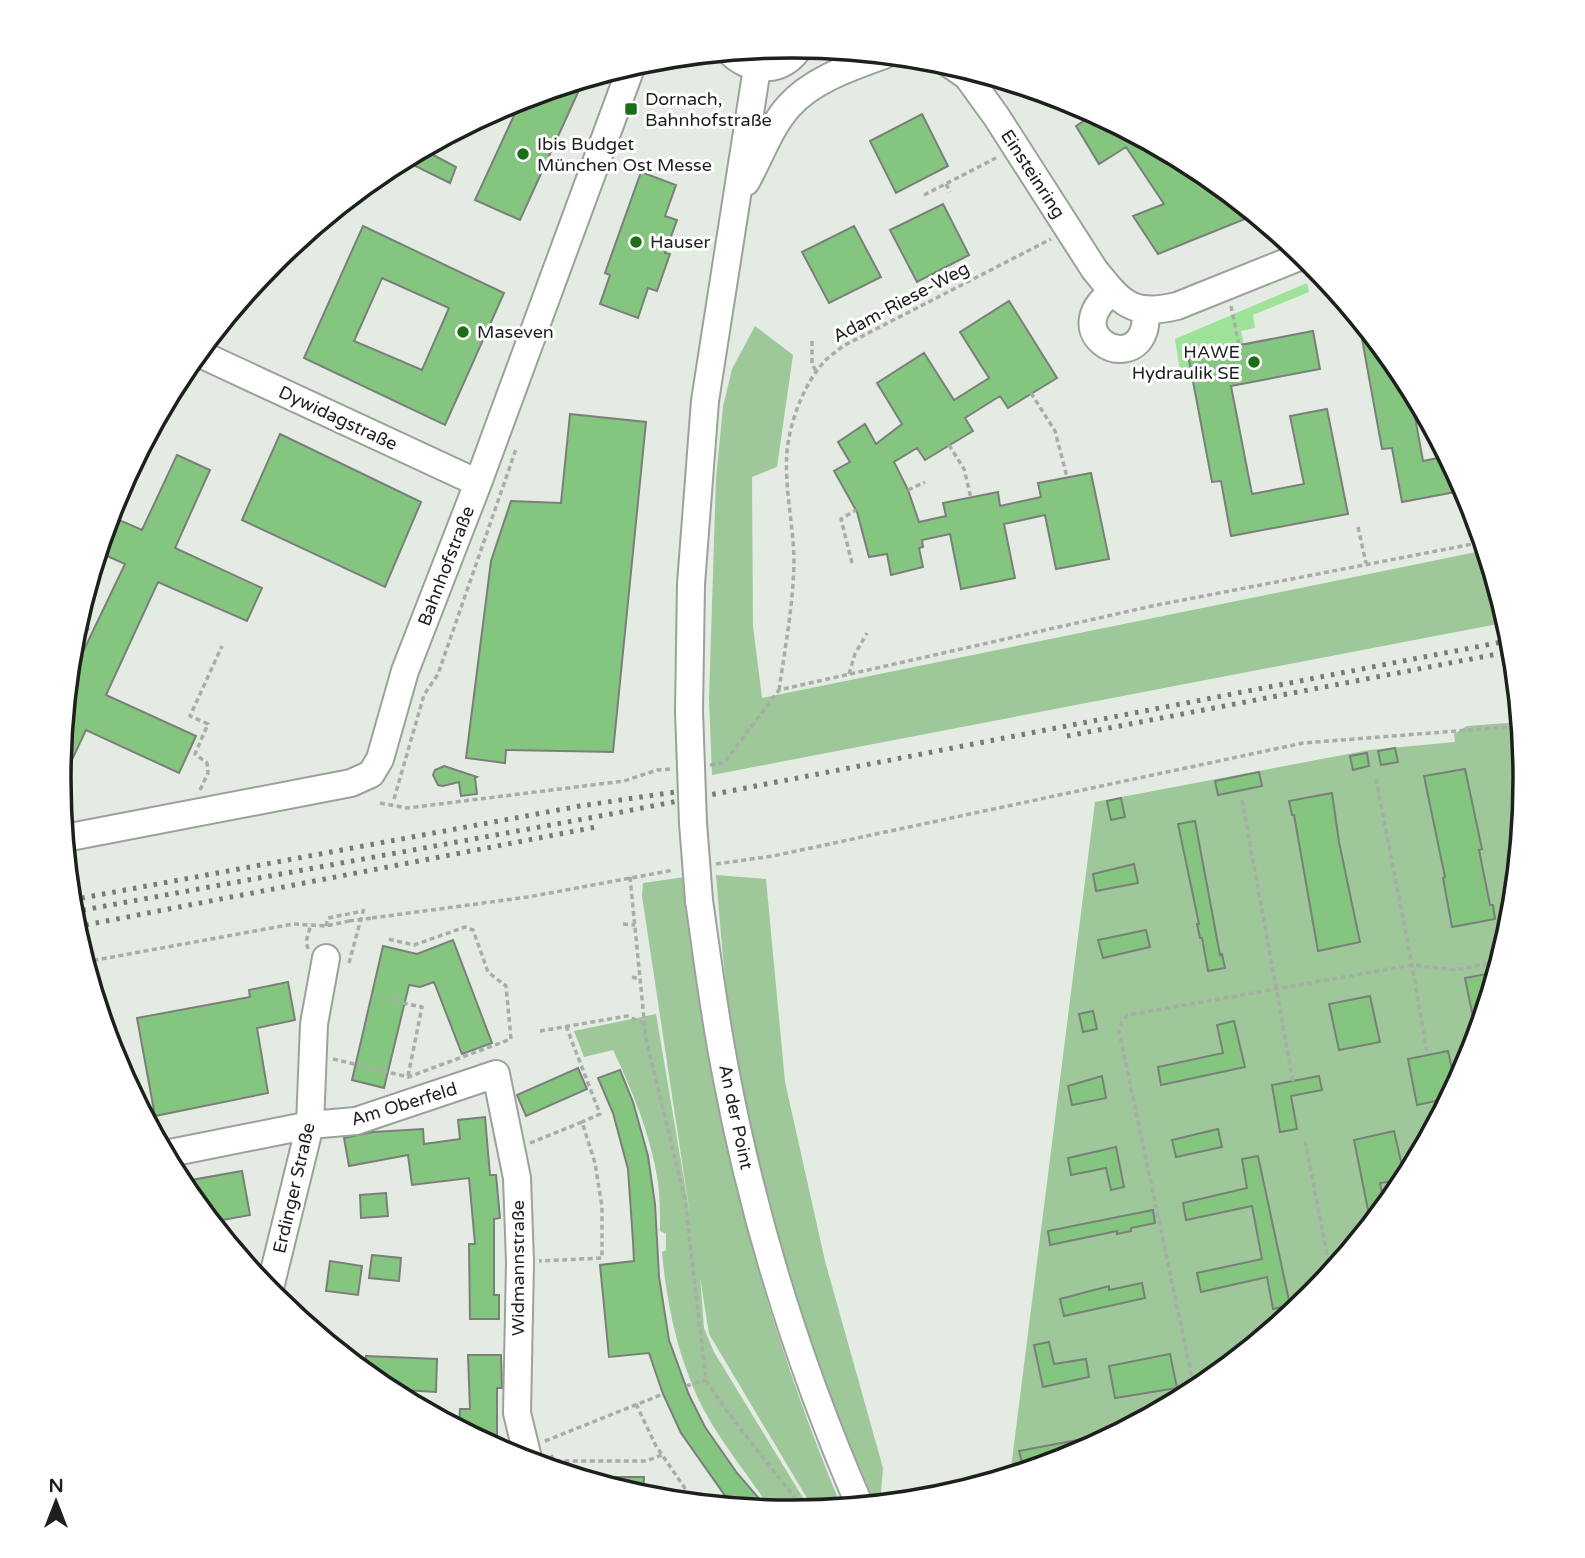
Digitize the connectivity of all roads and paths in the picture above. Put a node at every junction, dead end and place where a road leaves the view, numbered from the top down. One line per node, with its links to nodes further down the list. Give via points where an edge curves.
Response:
1 (791, 58): 4 (street)
2 (739, 60): 4 (street)
3 (867, 62): 11 (street, via 821,81 789,105)
4 (757, 68): 11 (street, An der Point)
5 (627, 77): 25 (street, Bahnhofstraße)
6 (970, 80): 12 (street, Einsteinring)
7 (1001, 156): 8 (path)
8 (946, 184): 9 (path); 10 (path)
9 (950, 191)
10 (925, 195)
11 (736, 202): 93 (street, An der Point, bridge, via 705,401 691,584 689,711 699,900 724,1069 754,1200 820,1413)
12 (1069, 230): 14 (street, Einsteinring); 20 (path, Adam-Riese-Weg, via 843,346)
13 (1293, 260): 15 (street, via 1177,306)
14 (1112, 292): 15 (street, Einsteinring, via 1133,308); 15 (street, via 1092,318 1097,339 1108,347 1122,349 1135,343 1143,332)
15 (1146, 311)
16 (1232, 312): 18 (path)
17 (812, 341): 20 (path)
18 (1239, 346)
19 (208, 357): 25 (street, Dywidagstraße)
20 (816, 372): 39 (path, Adam-Riese-Weg, via 793,422 787,451 794,562)
21 (1031, 393): 23 (path, via 1055,431)
22 (949, 445): 27 (path, via 964,469)
23 (1067, 477)
24 (925, 482): 26 (path)
25 (478, 484): 50 (street, Bahnhofstraße, via 405,671 380,759 371,774 352,783)
26 (908, 491)
27 (971, 498)
28 (856, 510): 31 (path, via 841,519)
29 (1358, 527): 32 (path)
30 (1474, 544): 32 (path)
31 (852, 563)
32 (1366, 563): 37 (path)
33 (87, 629): 34 (path)
34 (92, 631)
35 (867, 633): 37 (path)
36 (222, 646): 46 (path, via 190,716 208,724 195,754 207,763 208,773)
37 (849, 674): 39 (path)
38 (427, 688): 47 (path)
39 (779, 690): 42 (path, via 724,763)
40 (1512, 727): 51 (path, via 1303,744)
41 (1512, 763): 44 (path)
42 (710, 765)
43 (683, 768): 49 (path, via 657,770 624,781 407,808)
44 (1514, 772)
45 (1376, 779): 63 (path)
46 (198, 794)
47 (394, 799)
48 (1242, 800): 66 (path)
49 (380, 803)
50 (74, 836)
51 (707, 866)
52 (681, 869): 53 (path)
53 (631, 877): 57 (path); 58 (path, bridge)
54 (364, 908): 58 (path, via 328,918)
55 (311, 924): 58 (path); 60 (path, via 306,942); 61 (path)
56 (623, 924): 57 (path)
57 (635, 925): 65 (path)
58 (326, 926)
59 (388, 939): 74 (path, via 414,945 465,927 473,930 488,972 506,986 511,1038)
60 (319, 958): 77 (street, Erdinger Straße)
61 (95, 960)
62 (1490, 963): 63 (path, via 1456,970)
63 (1412, 965): 66 (path); 71 (path)
64 (632, 977): 65 (path)
65 (640, 979): 68 (path)
66 (1277, 987): 75 (path); 84 (path, via 1128,1015 1119,1031)
67 (394, 994): 74 (path, via 393,1001 422,1007)
68 (645, 1024): 69 (path, via 627,1016); 85 (path, via 685,1200)
69 (566, 1026): 70 (path); 76 (path, via 600,1114)
70 (540, 1031)
71 (1427, 1053)
72 (325, 1057): 74 (path)
73 (496, 1074): 77 (street, Am Oberfeld, via 356,1121); 79 (street, Widmannstraße)
74 (408, 1077)
75 (1293, 1081)
76 (582, 1122): 79 (path); 81 (path, via 602,1207 602,1258)
77 (310, 1125): 80 (street, Am Oberfeld); 83 (street, Erdinger Straße)
78 (1306, 1141): 82 (path)
79 (512, 1150): 81 (street, Widmannstraße)
80 (176, 1152)
81 (520, 1262): 89 (street, Widmannstraße, via 517,1413)
82 (1329, 1262)
83 (272, 1279)
84 (1192, 1379)
85 (706, 1380): 86 (path); 94 (path)
86 (686, 1386)
87 (663, 1394): 88 (path)
88 (636, 1404): 89 (path); 90 (path)
89 (534, 1450)
90 (662, 1455): 91 (path, via 646,1461); 92 (path)
91 (558, 1461)
92 (688, 1492)
93 (856, 1497)
94 (796, 1500)

